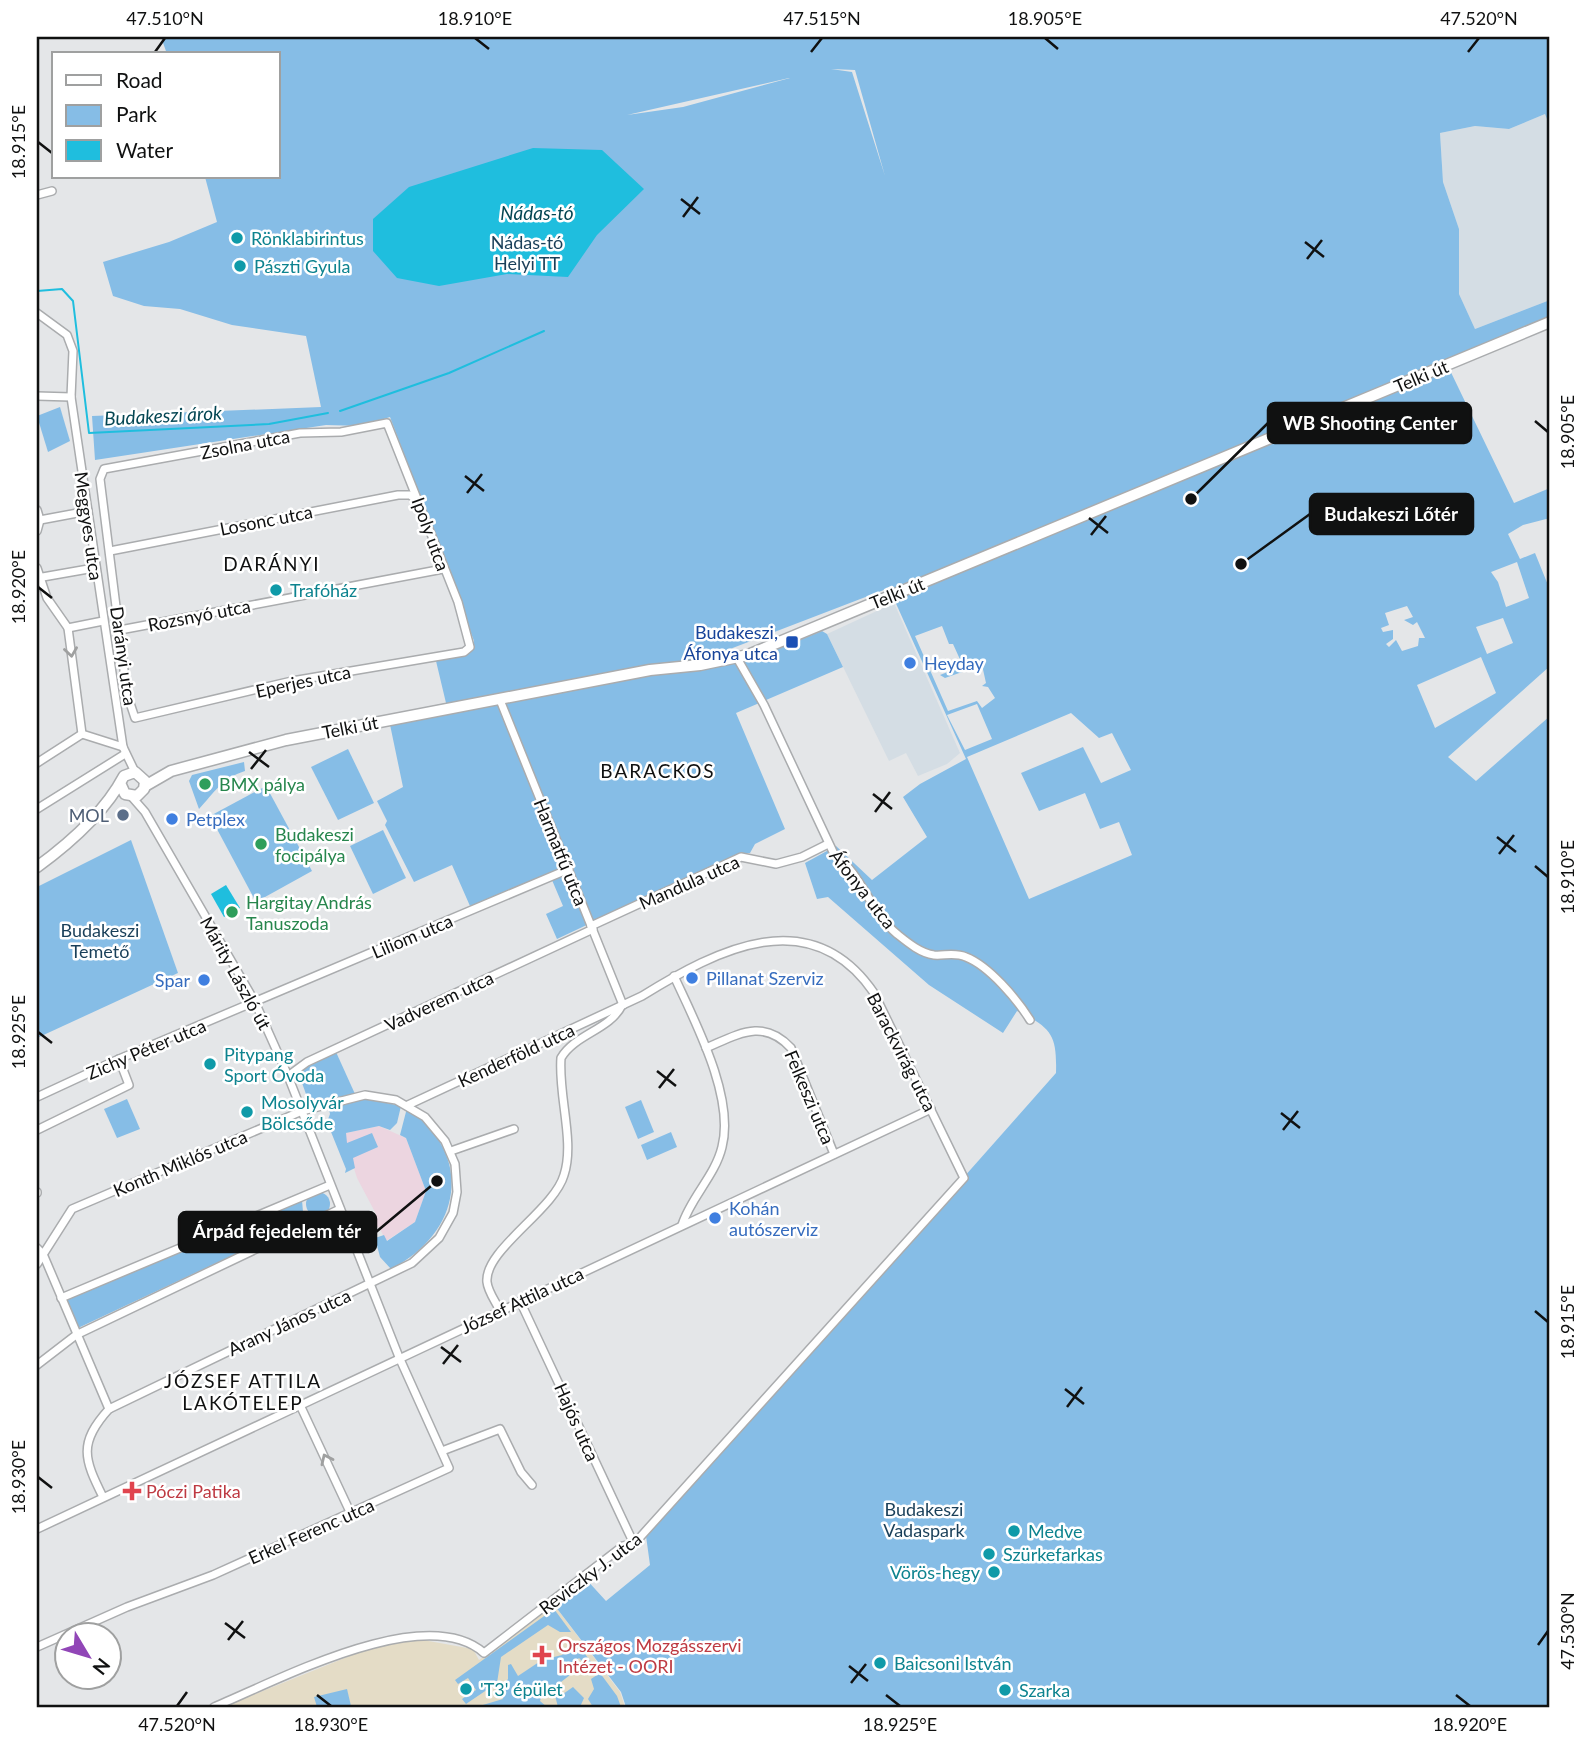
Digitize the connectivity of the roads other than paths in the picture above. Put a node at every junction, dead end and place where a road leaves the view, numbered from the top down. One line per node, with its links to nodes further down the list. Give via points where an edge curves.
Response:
1 (52, 191): 2 (street)
2 (37, 195)
3 (37, 313): 6 (street, Meggyes utca, via 69,339 73,351)
4 (1550, 322): 24 (main road, Telki út)
5 (37, 396): 6 (street)
6 (71, 397): 11 (street, Meggyes utca)
7 (387, 423): 8 (street, Zsolna utca, via 341,432 300,433); 9 (street, Ipoly utca)
8 (104, 469): 14 (street, Darányi utca, via 100,479)
9 (420, 502): 14 (street, Losonc utca, via 410,495 398,495); 17 (street, Ipoly utca)
10 (37, 510): 12 (street)
11 (88, 511): 12 (street); 16 (street, Meggyes utca)
12 (40, 520): 13 (street)
13 (37, 531)
14 (110, 551): 21 (street, Darányi utca)
15 (37, 568): 18 (street)
16 (94, 568): 18 (street); 19 (street, Meggyes utca)
17 (443, 569): 21 (street, Rozsnyó utca); 23 (street, Ipoly utca)
18 (38, 578): 20 (street)
19 (103, 621): 20 (street); 22 (street, Meggyes utca)
20 (68, 628): 27 (street, one-way to 27)
21 (121, 634): 22 (street, Rozsnyó utca); 26 (street, Darányi utca, via 127,694)
22 (107, 639): 28 (street, Meggyes utca)
23 (470, 646): 26 (street, Eperjes utca, via 464,652 292,681)
24 (737, 658): 25 (main road, Telki út); 35 (street, Áfonya utca, via 764,705)
25 (500, 700): 30 (main road, Telki út, via 350,727); 37 (street, Harmatfű utca)
26 (135, 718)
27 (82, 734): 28 (street); 29 (street)
28 (124, 751): 31 (street, Meggyes utca); 33 (street)
29 (37, 763)
30 (171, 771): 31 (main road); 32 (main road)
31 (130, 777): 32 (main road); 32 (main road); 34 (main road)
32 (137, 792): 34 (main road); 40 (street, Márity László út)
33 (37, 809)
34 (100, 810): 36 (main road)
35 (828, 844): 38 (street, Mandula utca, via 776,864 741,857); 42 (street, Áfonya utca, via 894,931 932,955 966,957 1012,995)
36 (37, 867)
37 (569, 869): 38 (street, Harmatfű utca); 40 (street, Liliom utca)
38 (592, 927): 41 (street, Harmatfű utca); 45 (street, Vadverem utca, via 307,1062)
39 (674, 976): 41 (street, Barackvirág utca); 43 (street); 48 (street, Barackvirág utca, via 747,944 771,940 804,943 845,959 874,993)
40 (255, 1002): 44 (street, Zichy Péter utca); 45 (street, Márity László út)
41 (623, 1004): 47 (street, Kenderföld utca); 63 (street, via 613,1017 576,1040 561,1058 568,1161 564,1178 490,1268 487,1285)
42 (1030, 1020)
43 (706, 1048): 53 (street, Felkeszi utca, via 748,1031 781,1037 791,1048); 57 (street, via 721,1104 724,1137)
44 (119, 1059): 46 (street, Zichy Péter utca); 51 (street, via 129,1085)
45 (288, 1076): 49 (street, Márity László út)
46 (37, 1097)
47 (408, 1105): 49 (street, Konth Miklós utca, via 365,1095); 52 (street, via 439,1132)
48 (931, 1108): 53 (street, József Attila utca); 54 (street, Barackvirág utca)
49 (302, 1111): 55 (street, Márity László út); 58 (street, Konth Miklós utca, via 72,1209)
50 (514, 1129): 52 (street)
51 (37, 1130)
52 (451, 1151): 60 (street, Arany János utca, via 457,1192 448,1224 412,1263)
53 (834, 1154): 57 (street, József Attila utca)
54 (964, 1178): 74 (street, Reviczky J. utca)
55 (330, 1185): 56 (street, Márity László út); 61 (street)
56 (340, 1209): 60 (street, Márity László út); 64 (street)
57 (682, 1225): 62 (street, József Attila utca)
58 (40, 1251): 59 (street); 61 (street)
59 (37, 1264)
60 (369, 1284): 65 (street, Márity László út); 68 (street, Arany János utca)
61 (61, 1298): 64 (street)
62 (520, 1301): 63 (street, József Attila utca); 74 (street, Hajós utca)
63 (500, 1311): 65 (street, József Attila utca)
64 (76, 1335): 66 (street); 68 (street)
65 (399, 1357): 67 (street, József Attila utca); 69 (street, Márity László út)
66 (37, 1365)
67 (300, 1405): 71 (street, József Attila utca); 72 (street, one-way to 67)
68 (109, 1409): 71 (street, Arany János utca, via 87,1440 86,1454)
69 (442, 1451): 70 (street, via 500,1429); 72 (street, Erkel Ferenc utca, via 449,1468)
70 (532, 1485)
71 (103, 1497): 73 (street, József Attila utca)
72 (351, 1514): 75 (street, Erkel Ferenc utca)
73 (37, 1529)
74 (634, 1544): 76 (street, Reviczky J. utca, via 623,1546 484,1653 472,1644 412,1635 363,1646)
75 (37, 1647)
76 (214, 1707)

